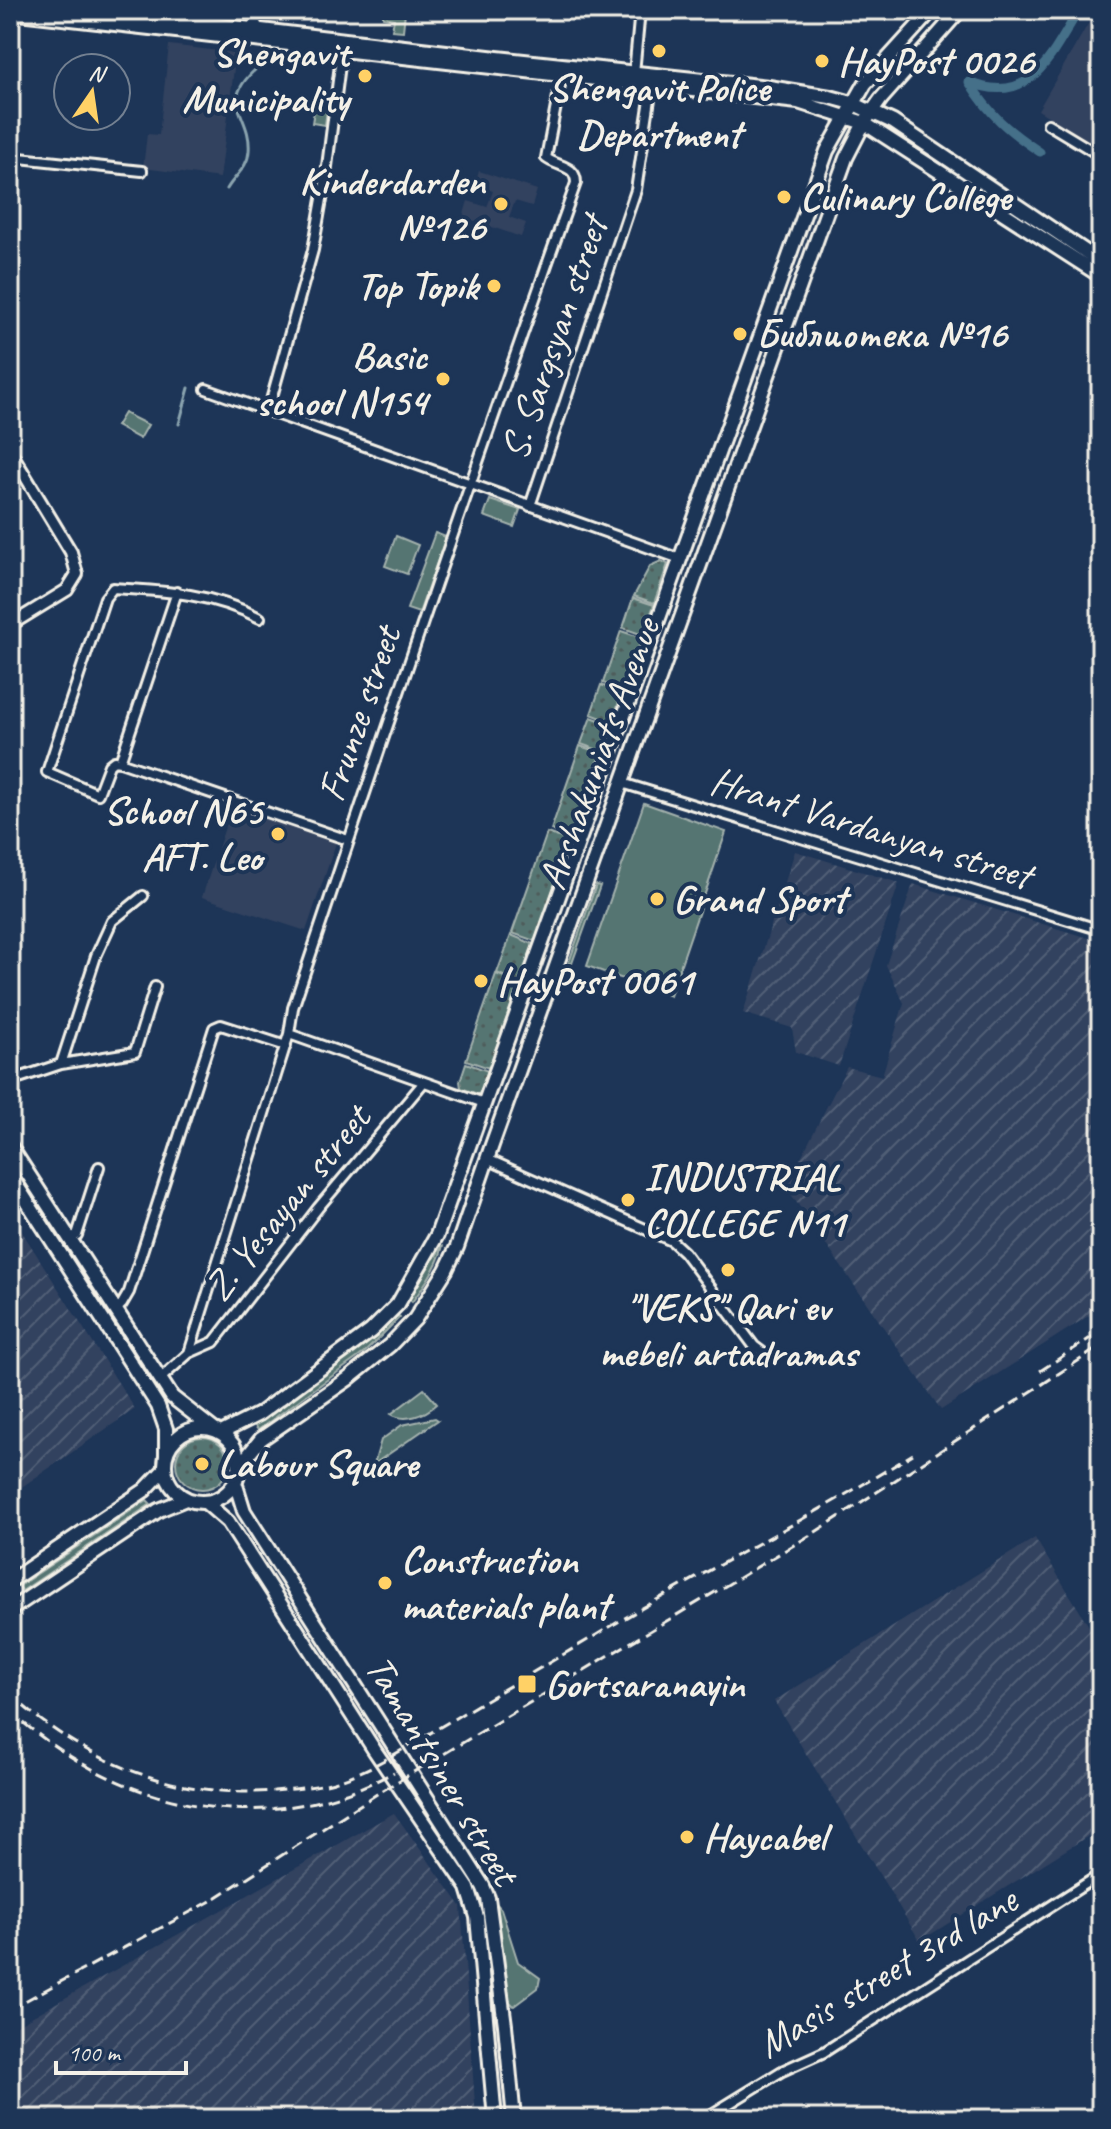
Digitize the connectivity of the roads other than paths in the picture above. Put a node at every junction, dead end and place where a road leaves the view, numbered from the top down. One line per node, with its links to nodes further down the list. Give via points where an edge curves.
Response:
1 (92, 10): 7 (main road)
2 (251, 10): 7 (street)
3 (640, 10): 9 (street)
4 (932, 10): 12 (main road, Arshakuniats Avenue)
5 (960, 10): 13 (main road, Arshakuniats Avenue)
6 (10, 12): 7 (main road)
7 (259, 35): 8 (main road); 9 (main road)
8 (342, 49): 10 (main road); 27 (street, via 313,250)
9 (634, 73): 12 (main road, via 793,90)
10 (562, 75): 11 (main road); 29 (street, Frunze street, via 546,158 571,170 576,183)
11 (652, 86): 14 (main road, via 798,102); 30 (street, S. Sargsyan street, via 636,190)
12 (852, 103): 13 (main road); 14 (main road, Arshakuniats Avenue)
13 (872, 111): 15 (main road, Arshakuniats Avenue); 20 (main road)
14 (846, 116): 15 (main road); 22 (main road, Arshakuniats Avenue, via 827,151)
15 (864, 123): 21 (main road); 23 (main road, Arshakuniats Avenue, via 846,158)
16 (1048, 124): 17 (street)
17 (1101, 156)
18 (10, 157): 19 (street)
19 (142, 171)
20 (1101, 262)
21 (1101, 276)
22 (755, 352): 23 (main road, via 760,363); 24 (main road, Arshakuniats Avenue)
23 (774, 361): 26 (main road, Arshakuniats Avenue)
24 (743, 384): 26 (main road, via 757,376); 31 (main road, Arshakuniats Avenue)
25 (206, 389): 27 (street)
26 (763, 389): 37 (main road, Arshakuniats Avenue)
27 (268, 411): 29 (street)
28 (10, 451): 34 (street, via 71,552 77,574 67,590)
29 (470, 484): 30 (street); 38 (street, Frunze street)
30 (530, 506): 31 (street)
31 (680, 559): 36 (main road, Arshakuniats Avenue)
32 (177, 592): 33 (street, via 219,600); 35 (street); 35 (street, via 113,588 105,598 47,769 98,794 109,765)
33 (260, 618)
34 (10, 625)
35 (120, 762): 38 (street)
36 (602, 776): 37 (main road); 47 (main road, Arshakuniats Avenue)
37 (622, 783): 40 (street, Hrant Vardanyan street); 50 (main road, Arshakuniats Avenue)
38 (348, 840): 42 (street, Frunze street)
39 (143, 896): 44 (street, via 112,921)
40 (1101, 930)
41 (155, 987): 44 (street, via 135,1052)
42 (289, 1034): 43 (street, Frunze street); 46 (street)
43 (286, 1046): 55 (street, via 221,1025 214,1028 129,1292); 58 (street, Frunze street)
44 (61, 1064): 45 (street)
45 (10, 1081)
46 (424, 1082): 47 (street); 58 (street, Z. Yesayan street, via 214,1342)
47 (484, 1103): 49 (main road, Arshakuniats Avenue)
48 (10, 1146): 53 (main road)
49 (467, 1150): 50 (main road); 54 (main road, Arshakuniats Avenue, via 437,1235)
50 (487, 1159): 56 (main road, Arshakuniats Avenue, via 451,1261); 57 (street, via 672,1241)
51 (99, 1167): 53 (street, via 77,1235)
52 (10, 1175): 61 (main road, via 158,1406 166,1429)
53 (70, 1238): 55 (main road)
54 (398, 1304): 56 (main road, via 412,1308); 60 (main road, Arshakuniats Avenue, via 371,1331 259,1414)
55 (116, 1310): 59 (main road)
56 (415, 1319): 63 (main road, Arshakuniats Avenue, via 348,1379 255,1444)
57 (762, 1352)
58 (189, 1353): 59 (street)
59 (160, 1379): 60 (main road, via 172,1397)
60 (217, 1431): 61 (main road, via 201,1428 179,1435); 63 (main road, via 234,1446)
61 (166, 1455): 62 (main road)
62 (165, 1469): 64 (main road, via 171,1487); 66 (main road, via 145,1490)
63 (236, 1478): 65 (main road, via 222,1496); 71 (main road, Tamantsiner street, via 244,1511 483,1886)
64 (186, 1499): 65 (main road); 68 (main road, via 159,1510)
65 (205, 1502): 70 (main road, Tamantsiner street, via 228,1522 468,1888 477,1917)
66 (10, 1581)
67 (10, 1588): 68 (main road, via 17,1594)
68 (13, 1608)
69 (1101, 1874): 72 (street, Masis street 3rd lane, via 824,2052)
70 (495, 2119)
71 (514, 2119)
72 (704, 2119)

